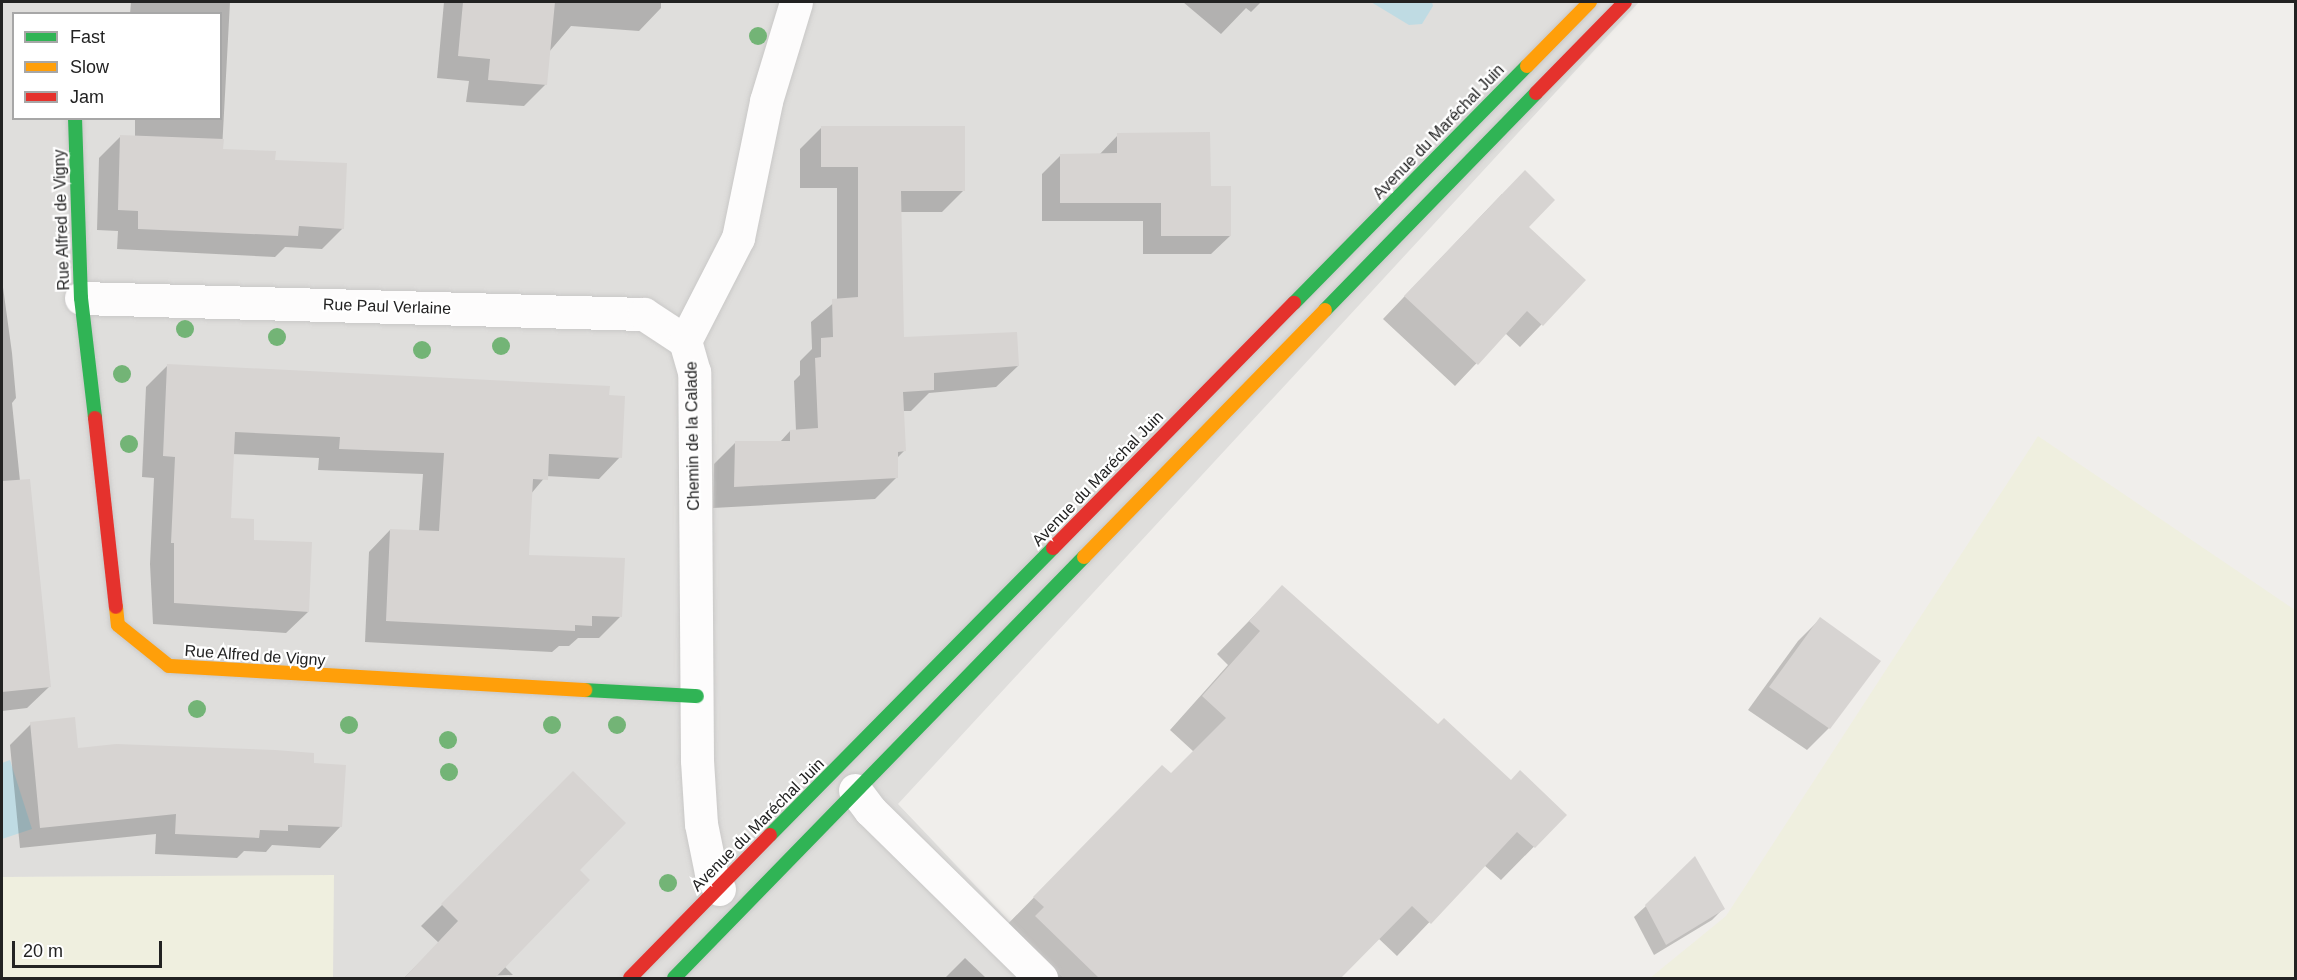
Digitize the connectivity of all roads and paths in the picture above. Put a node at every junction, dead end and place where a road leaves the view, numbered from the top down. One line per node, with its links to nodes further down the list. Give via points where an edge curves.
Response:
1 (796, 2): 6 (street, Chemin de la Calade, via 766,101 738,238)
2 (1590, 2): 9 (main road, Avenue du Maréchal Juin)
3 (1625, 2): 8 (main road)
4 (75, 120): 5 (main road, Rue Alfred de Vigny)
5 (81, 298): 6 (street, Rue Paul Verlaine, via 644,314); 7 (main road, Rue Alfred de Vigny, via 118,625 169,666)
6 (685, 340): 7 (street, Chemin de la Calade, via 694,372)
7 (697, 696): 9 (street, Chemin de la Calade, via 701,824 711,873)
8 (855, 790): 11 (main road); 12 (street, via 870,810)
9 (719, 889): 10 (main road, Avenue du Maréchal Juin)
10 (630, 978)
11 (674, 978)
12 (1041, 978)

